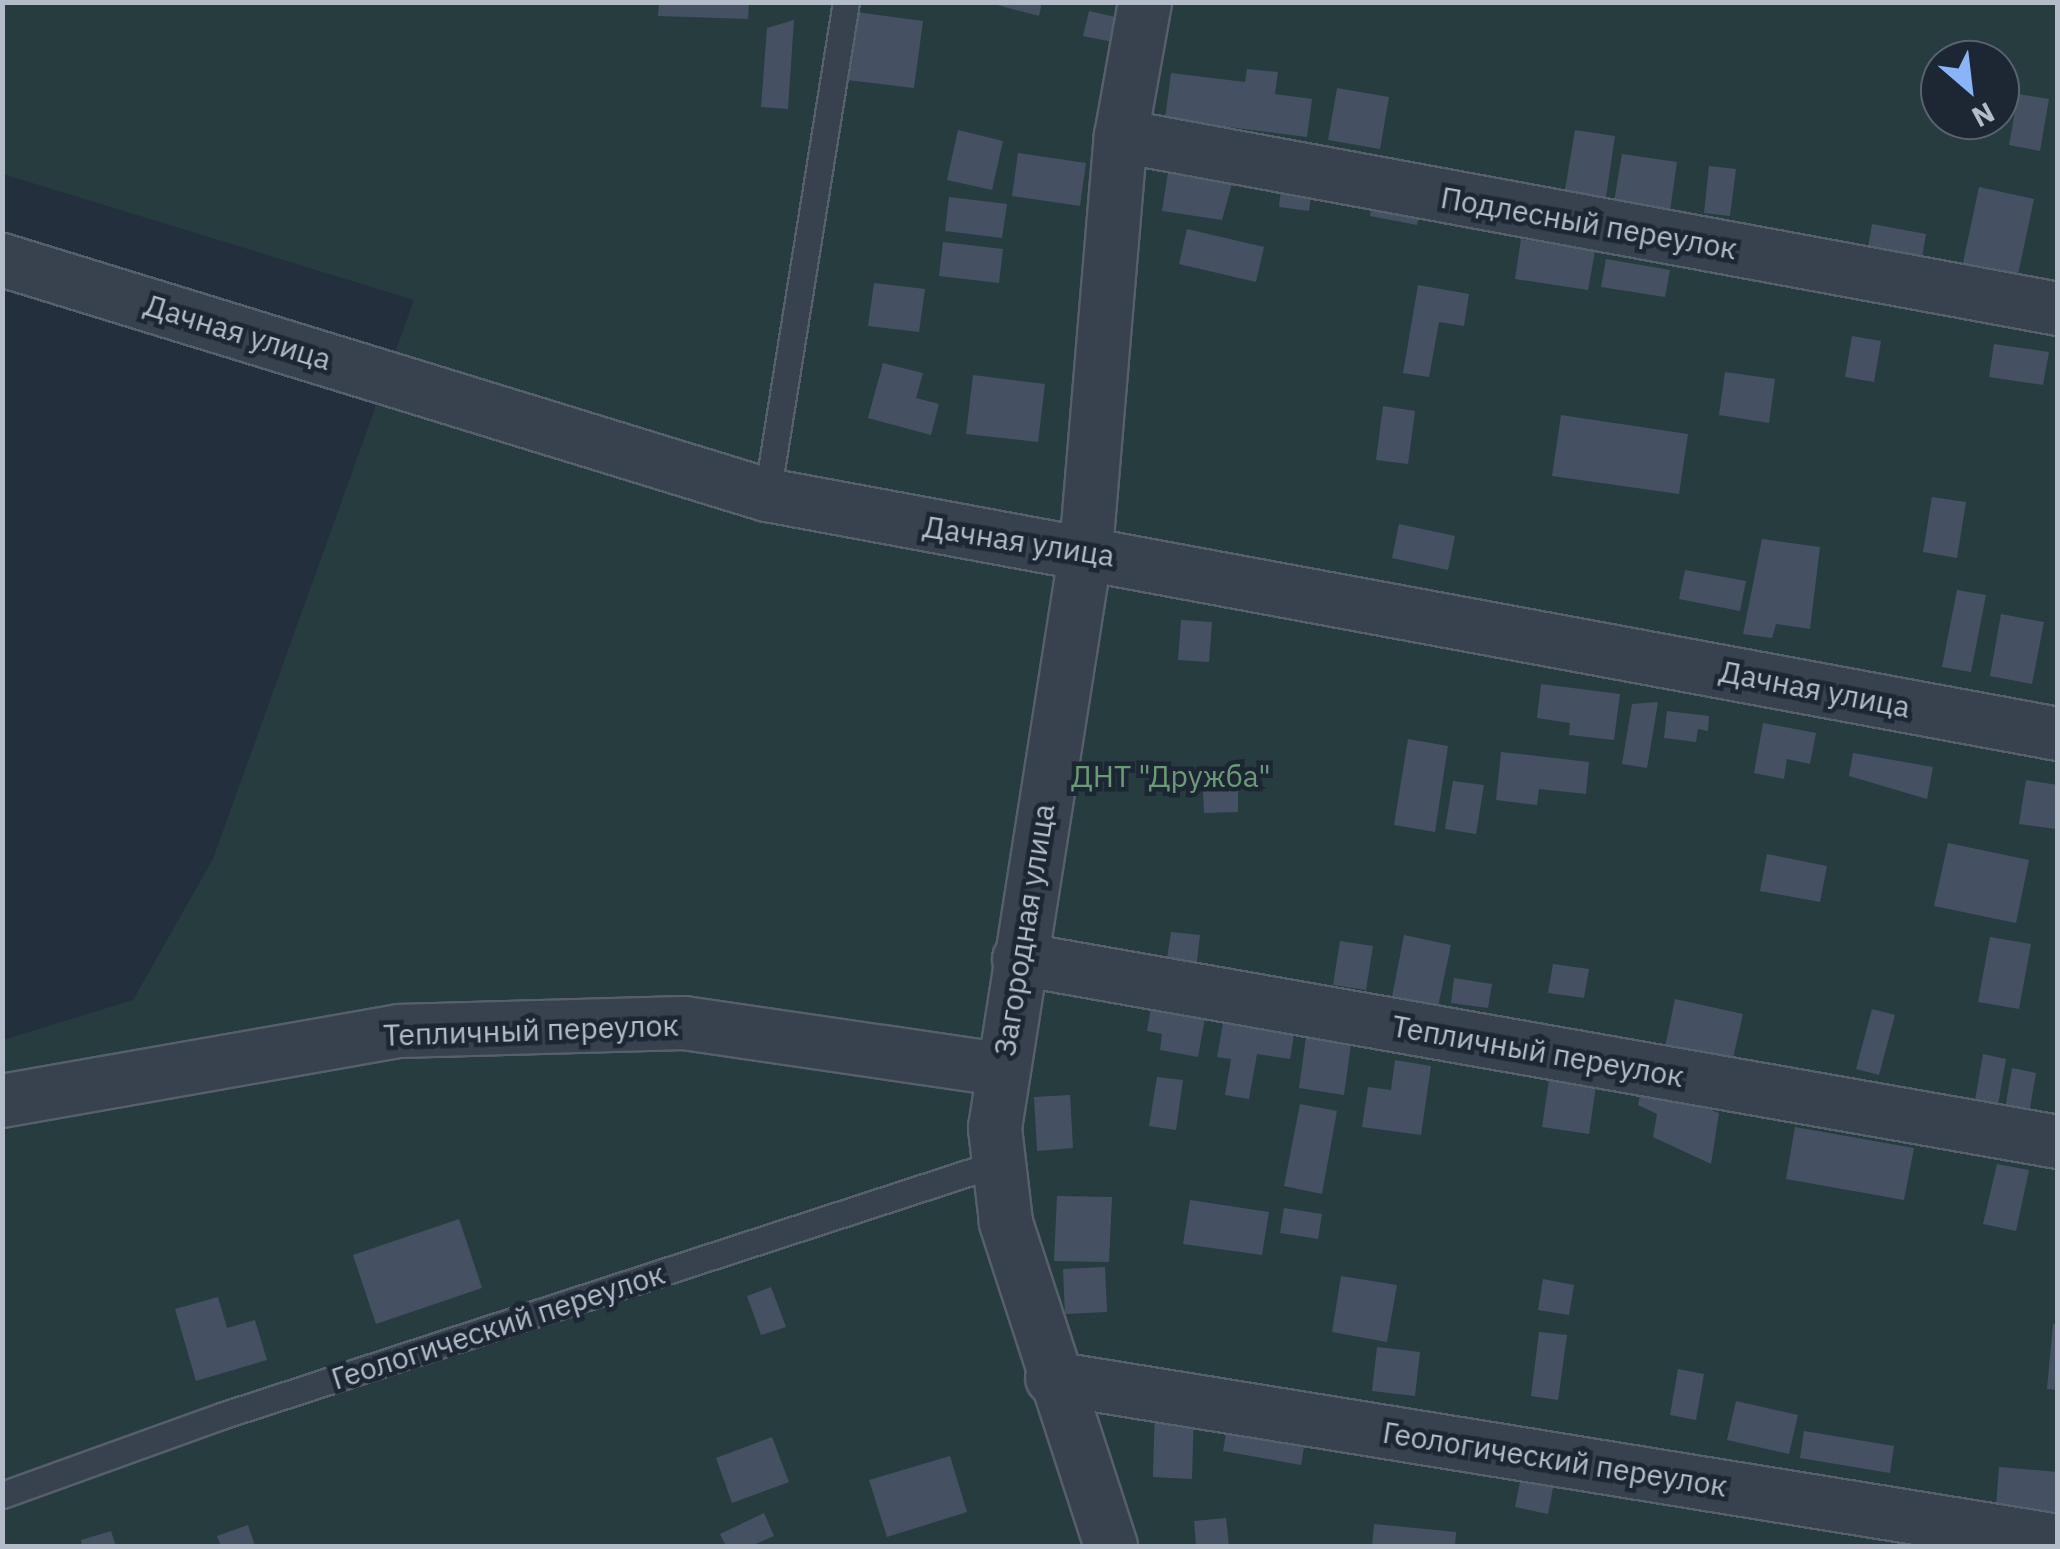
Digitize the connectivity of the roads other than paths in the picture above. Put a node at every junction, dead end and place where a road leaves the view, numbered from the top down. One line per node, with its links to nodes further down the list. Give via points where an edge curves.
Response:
1 (846, 2): 6 (lane)
2 (1144, 2): 3 (street, Загородная улица)
3 (1121, 136): 5 (street, Подлесный переулок); 7 (street, Загородная улица)
4 (2, 260): 6 (street, Дачная улица)
5 (2058, 309)
6 (767, 495): 7 (street, Дачная улица, via 887,521)
7 (1086, 550): 8 (street, Дачная улица); 9 (street, Загородная улица)
8 (2058, 734)
9 (1019, 959): 10 (street, Загородная улица); 12 (street, Тепличный переулок)
10 (1001, 1070): 11 (street, Тепличный переулок, via 684,1023 399,1031); 13 (street, Загородная улица)
11 (2, 1101)
12 (2058, 1142)
13 (995, 1164): 14 (street, Загородная улица); 15 (lane, Геологический переулок, via 221,1416)
14 (1052, 1378): 16 (street, Геологический переулок); 17 (street, Загородная улица)
15 (2, 1495)
16 (2058, 1540)
17 (1111, 1546)

